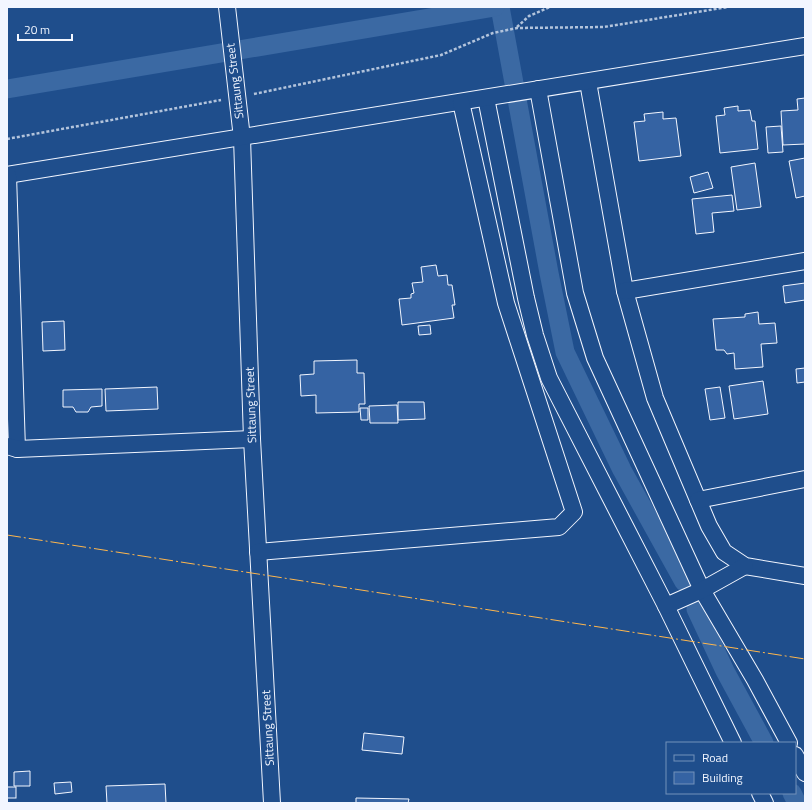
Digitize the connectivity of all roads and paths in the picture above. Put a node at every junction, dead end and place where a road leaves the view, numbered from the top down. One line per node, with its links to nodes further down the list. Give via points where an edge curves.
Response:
1 (227, 7): 11 (street, Sittaung Street)
2 (550, 7): 4 (path, via 529,16)
3 (728, 7): 4 (path, via 604,27)
4 (517, 28): 5 (path)
5 (493, 32)
6 (805, 46): 7 (street)
7 (588, 82): 8 (street); 14 (street)
8 (532, 90): 9 (street); 22 (street, via 575,293 595,358)
9 (486, 98): 10 (street); 23 (street, via 526,298 549,378)
10 (461, 102): 11 (street); 19 (street, via 506,304 574,512 559,527)
11 (242, 138): 12 (street); 15 (street, Sittaung Street)
12 (8, 175): 16 (street)
13 (805, 260): 14 (street)
14 (625, 291): 18 (street, via 655,398)
15 (252, 439): 16 (street); 19 (street, Sittaung Street)
16 (12, 448)
17 (805, 479): 18 (street)
18 (698, 500): 20 (street, via 721,547 733,560)
19 (258, 552): 29 (street, Sittaung Street)
20 (744, 566): 21 (street); 22 (street)
21 (805, 576)
22 (702, 590): 23 (street); 25 (street)
23 (666, 606): 24 (street)
24 (733, 742)
25 (788, 742)
26 (796, 757): 27 (street)
27 (805, 773)
28 (760, 794): 30 (street)
29 (272, 803)
30 (765, 803)

